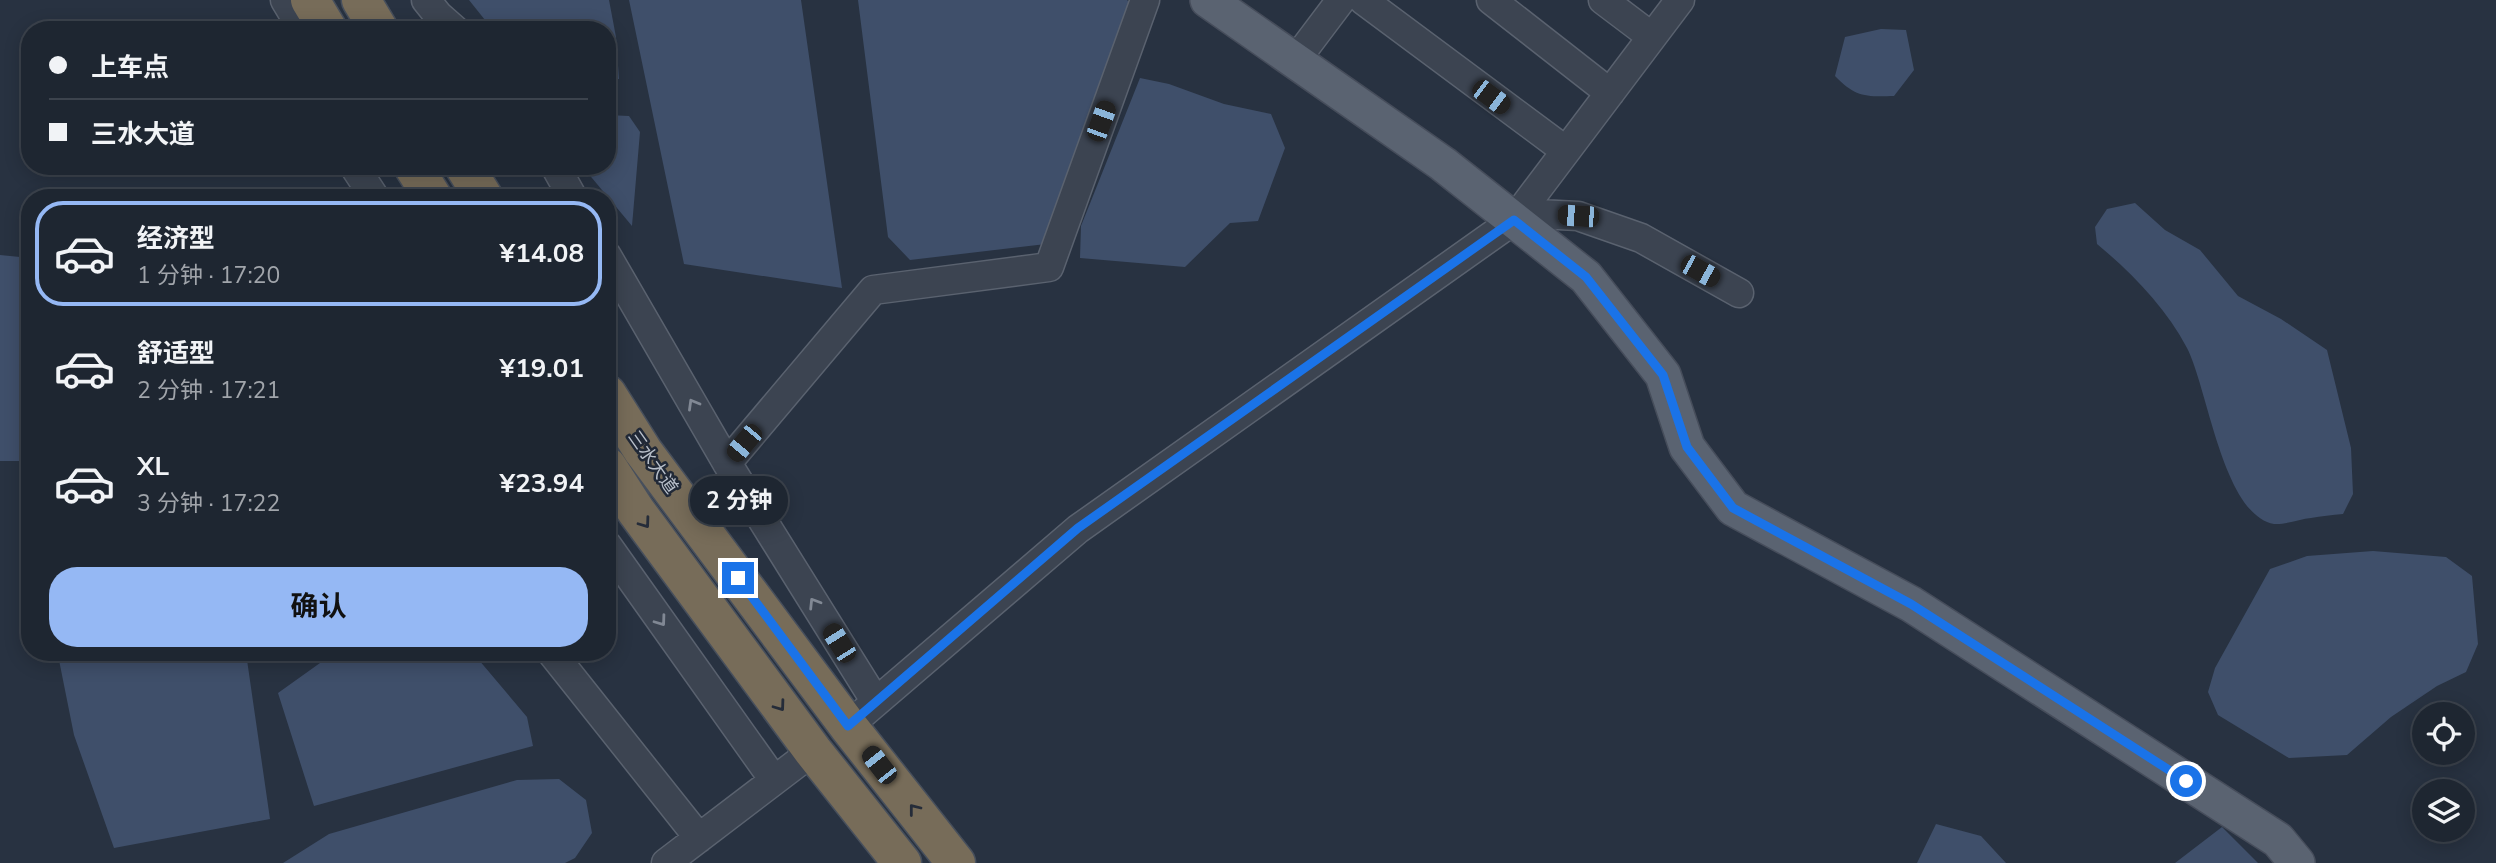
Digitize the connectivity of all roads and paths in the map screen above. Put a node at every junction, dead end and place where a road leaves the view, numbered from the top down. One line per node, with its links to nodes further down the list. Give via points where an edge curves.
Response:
1 (285, 0): 11 (street)
2 (310, 0): 12 (highway)
3 (361, 0): 13 (highway)
4 (426, 0): 14 (street)
5 (1145, 0): 23 (street, via 1049,267 873,290)
6 (1208, 0): 16 (main road)
7 (1491, 0): 17 (street)
8 (1603, 0): 15 (street)
9 (1680, 0): 15 (street)
10 (1343, 1): 16 (street); 18 (street)
11 (298, 21)
12 (323, 21)
13 (374, 21)
14 (445, 21)
15 (1652, 37): 17 (street)
16 (1295, 61): 19 (main road)
17 (1610, 93): 18 (street)
18 (1566, 152): 19 (street)
19 (1517, 216): 21 (street, via 1578,216 1641,238); 27 (street, via 1078,528); 34 (main road, via 1586,277 1663,375 1687,447 1733,508 1911,604 2278,840)
20 (616, 272): 23 (street, one-way to 20)
21 (1739, 293)
22 (616, 408): 27 (highway, 三水大道, via 643,451)
23 (727, 463): 27 (street, one-way to 23)
24 (616, 480): 28 (highway, one-way to 28)
25 (616, 558): 29 (street, one-way to 29)
26 (558, 661): 30 (street)
27 (862, 714): 33 (highway, 三水大道, one-way to 27)
28 (813, 751): 29 (street); 32 (highway)
29 (774, 780): 30 (street)
30 (699, 838): 31 (street)
31 (666, 863)
32 (902, 863)
33 (956, 863)
34 (2297, 863)

